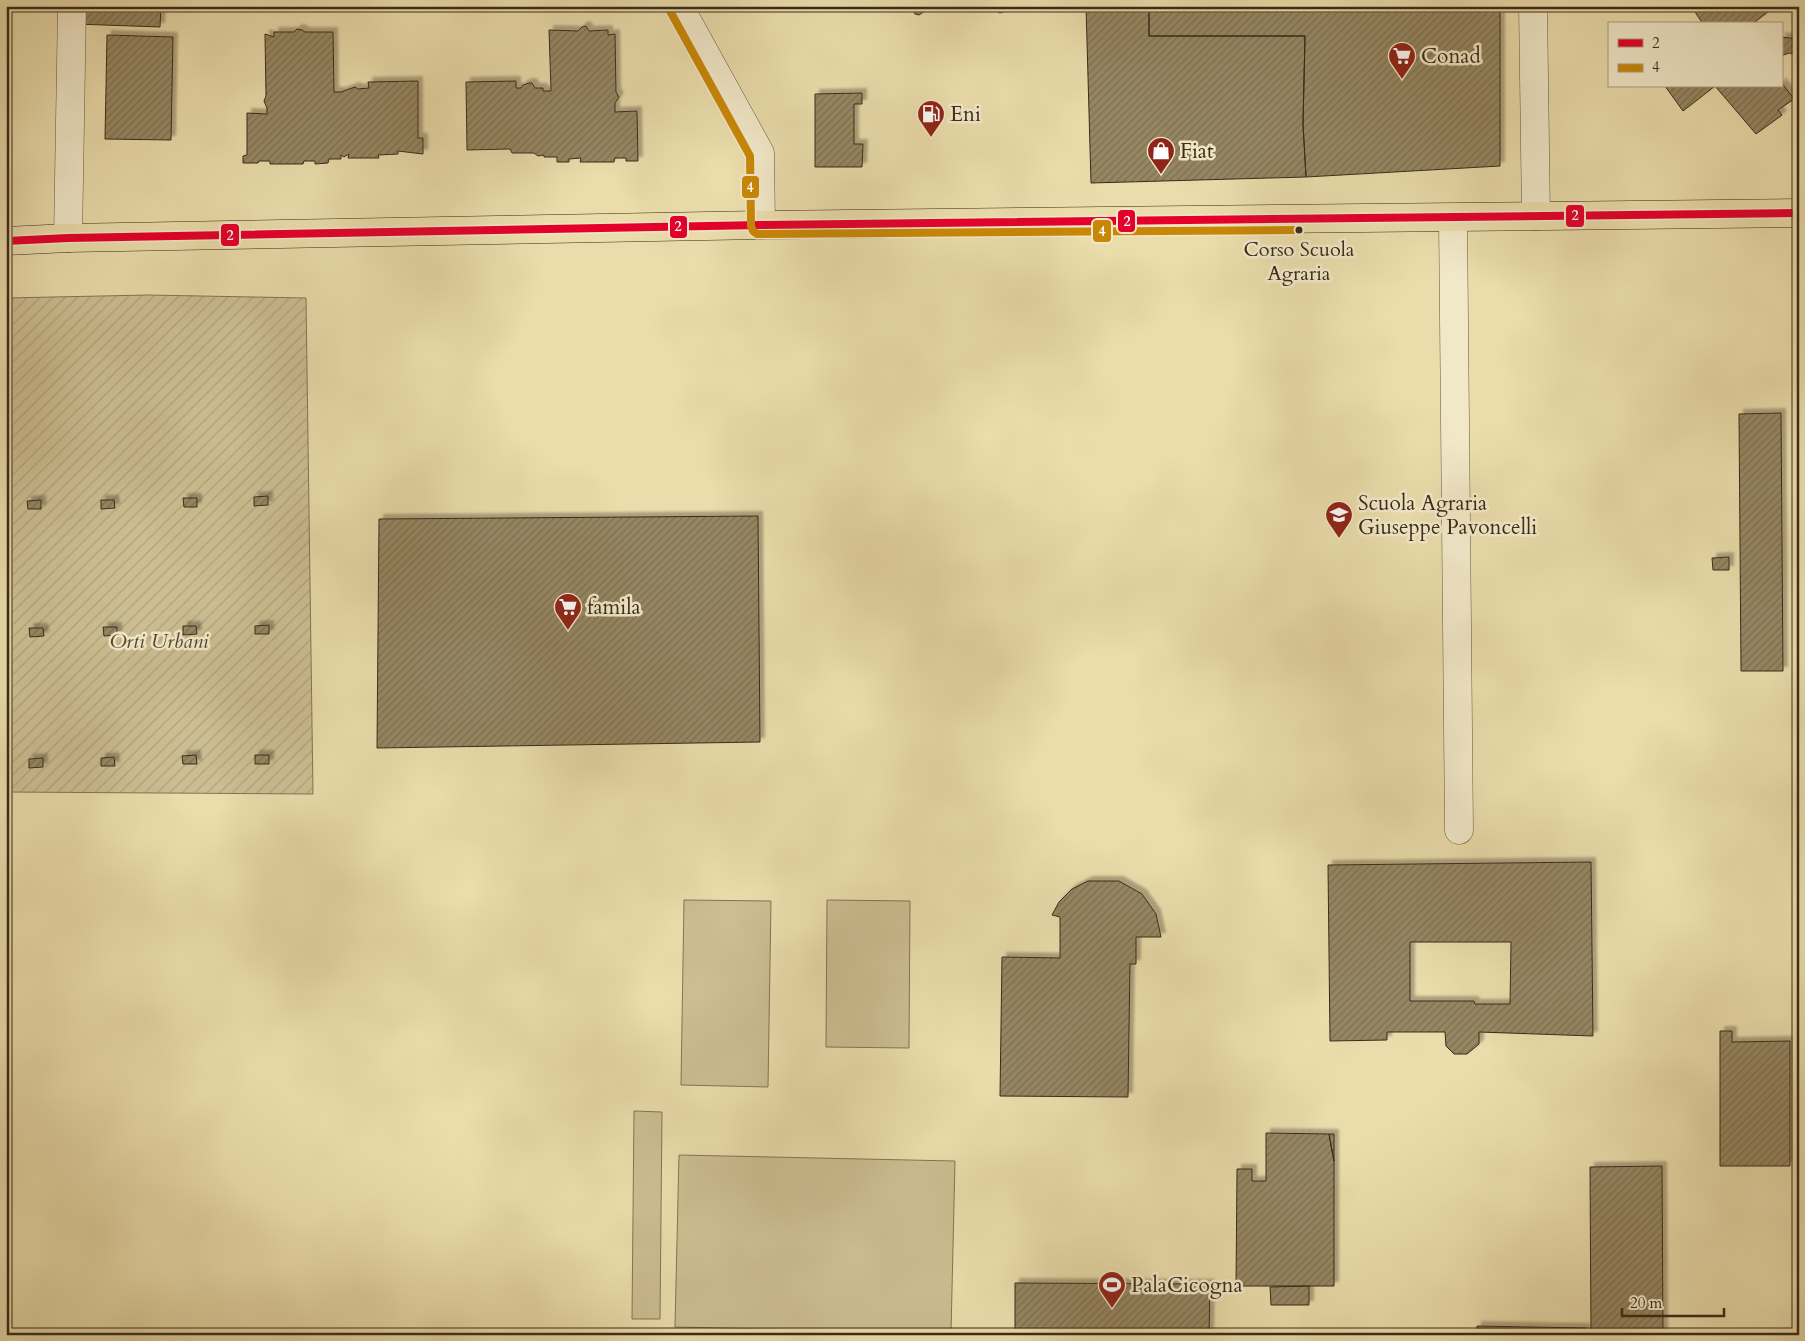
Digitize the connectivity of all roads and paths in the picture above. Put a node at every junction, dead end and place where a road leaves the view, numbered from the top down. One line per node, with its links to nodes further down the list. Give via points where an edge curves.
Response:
1 (72, 6): 8 (street)
2 (680, 6): 7 (street, via 760,153)
3 (1533, 6): 5 (street)
4 (1799, 213): 5 (main road)
5 (1536, 216): 6 (main road)
6 (1453, 218): 7 (main road); 10 (street)
7 (761, 225): 8 (main road)
8 (68, 238): 9 (main road)
9 (6, 241)
10 (1459, 830)

